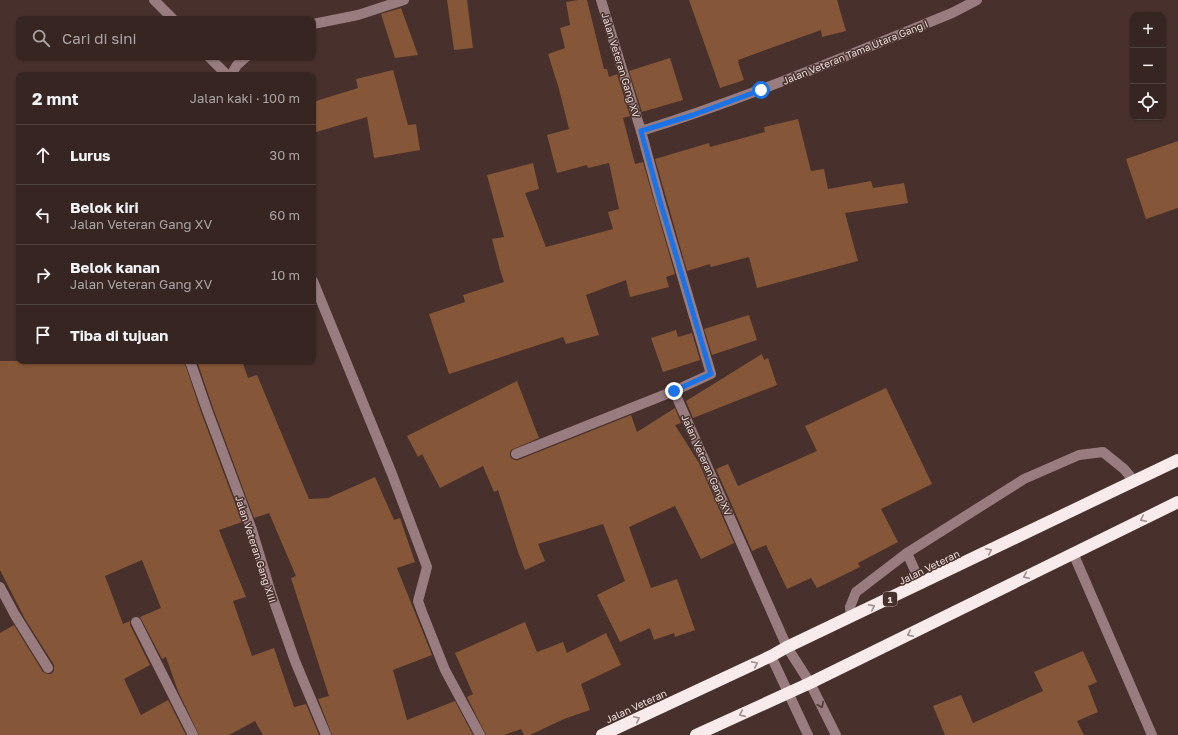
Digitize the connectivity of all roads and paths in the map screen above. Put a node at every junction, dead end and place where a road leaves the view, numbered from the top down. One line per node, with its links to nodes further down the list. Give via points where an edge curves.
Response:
1 (154, 0): 5 (street)
2 (404, 0): 6 (street, via 358,15)
3 (601, 0): 11 (street, Jalan Veteran Gang XV)
4 (977, 0): 11 (street, Jalan Veteran Tama Utara Gang I, via 952,13 761,90)
5 (170, 16)
6 (316, 23)
7 (212, 60): 9 (street)
8 (243, 60): 10 (street)
9 (224, 72)
10 (233, 72)
11 (641, 131): 14 (street, Jalan Veteran Gang XV, via 711,374)
12 (316, 288): 32 (street, via 427,567 418,601 422,612 445,670)
13 (191, 364): 31 (street, Jalan Veteran Gang XIII, via 252,530 292,653)
14 (674, 391): 15 (street); 25 (street, Jalan Veteran Gang XV)
15 (516, 454)
16 (1178, 460): 17 (highway, Jalan Veteran / 1)
17 (1134, 482): 19 (street, via 1124,469 1103,452 1079,455 1024,479); 21 (highway, Jalan Veteran / 1, one-way to 17)
18 (1178, 502): 20 (highway, one-way to 20)
19 (908, 553): 21 (street); 23 (street, via 856,592 850,607)
20 (1073, 553): 28 (highway, one-way to 28); 37 (street)
21 (921, 584): 23 (highway, Jalan Veteran / 1, one-way to 21)
22 (0, 587): 27 (street)
23 (851, 617): 25 (highway, Jalan Veteran / 1)
24 (136, 622): 30 (street)
25 (787, 648): 26 (highway, Jalan Veteran / 1); 28 (street, Jalan Veteran Gang XV)
26 (771, 656): 29 (street); 33 (highway, Jalan Veteran / 1, one-way to 26)
27 (48, 668)
28 (810, 684): 29 (highway); 36 (street, Jalan Veteran Gang XV, one-way to 36)
29 (789, 693): 34 (highway, one-way to 34); 35 (street)
30 (193, 735)
31 (326, 735)
32 (480, 735)
33 (602, 735)
34 (696, 735)
35 (808, 735)
36 (836, 735)
37 (1152, 735)

